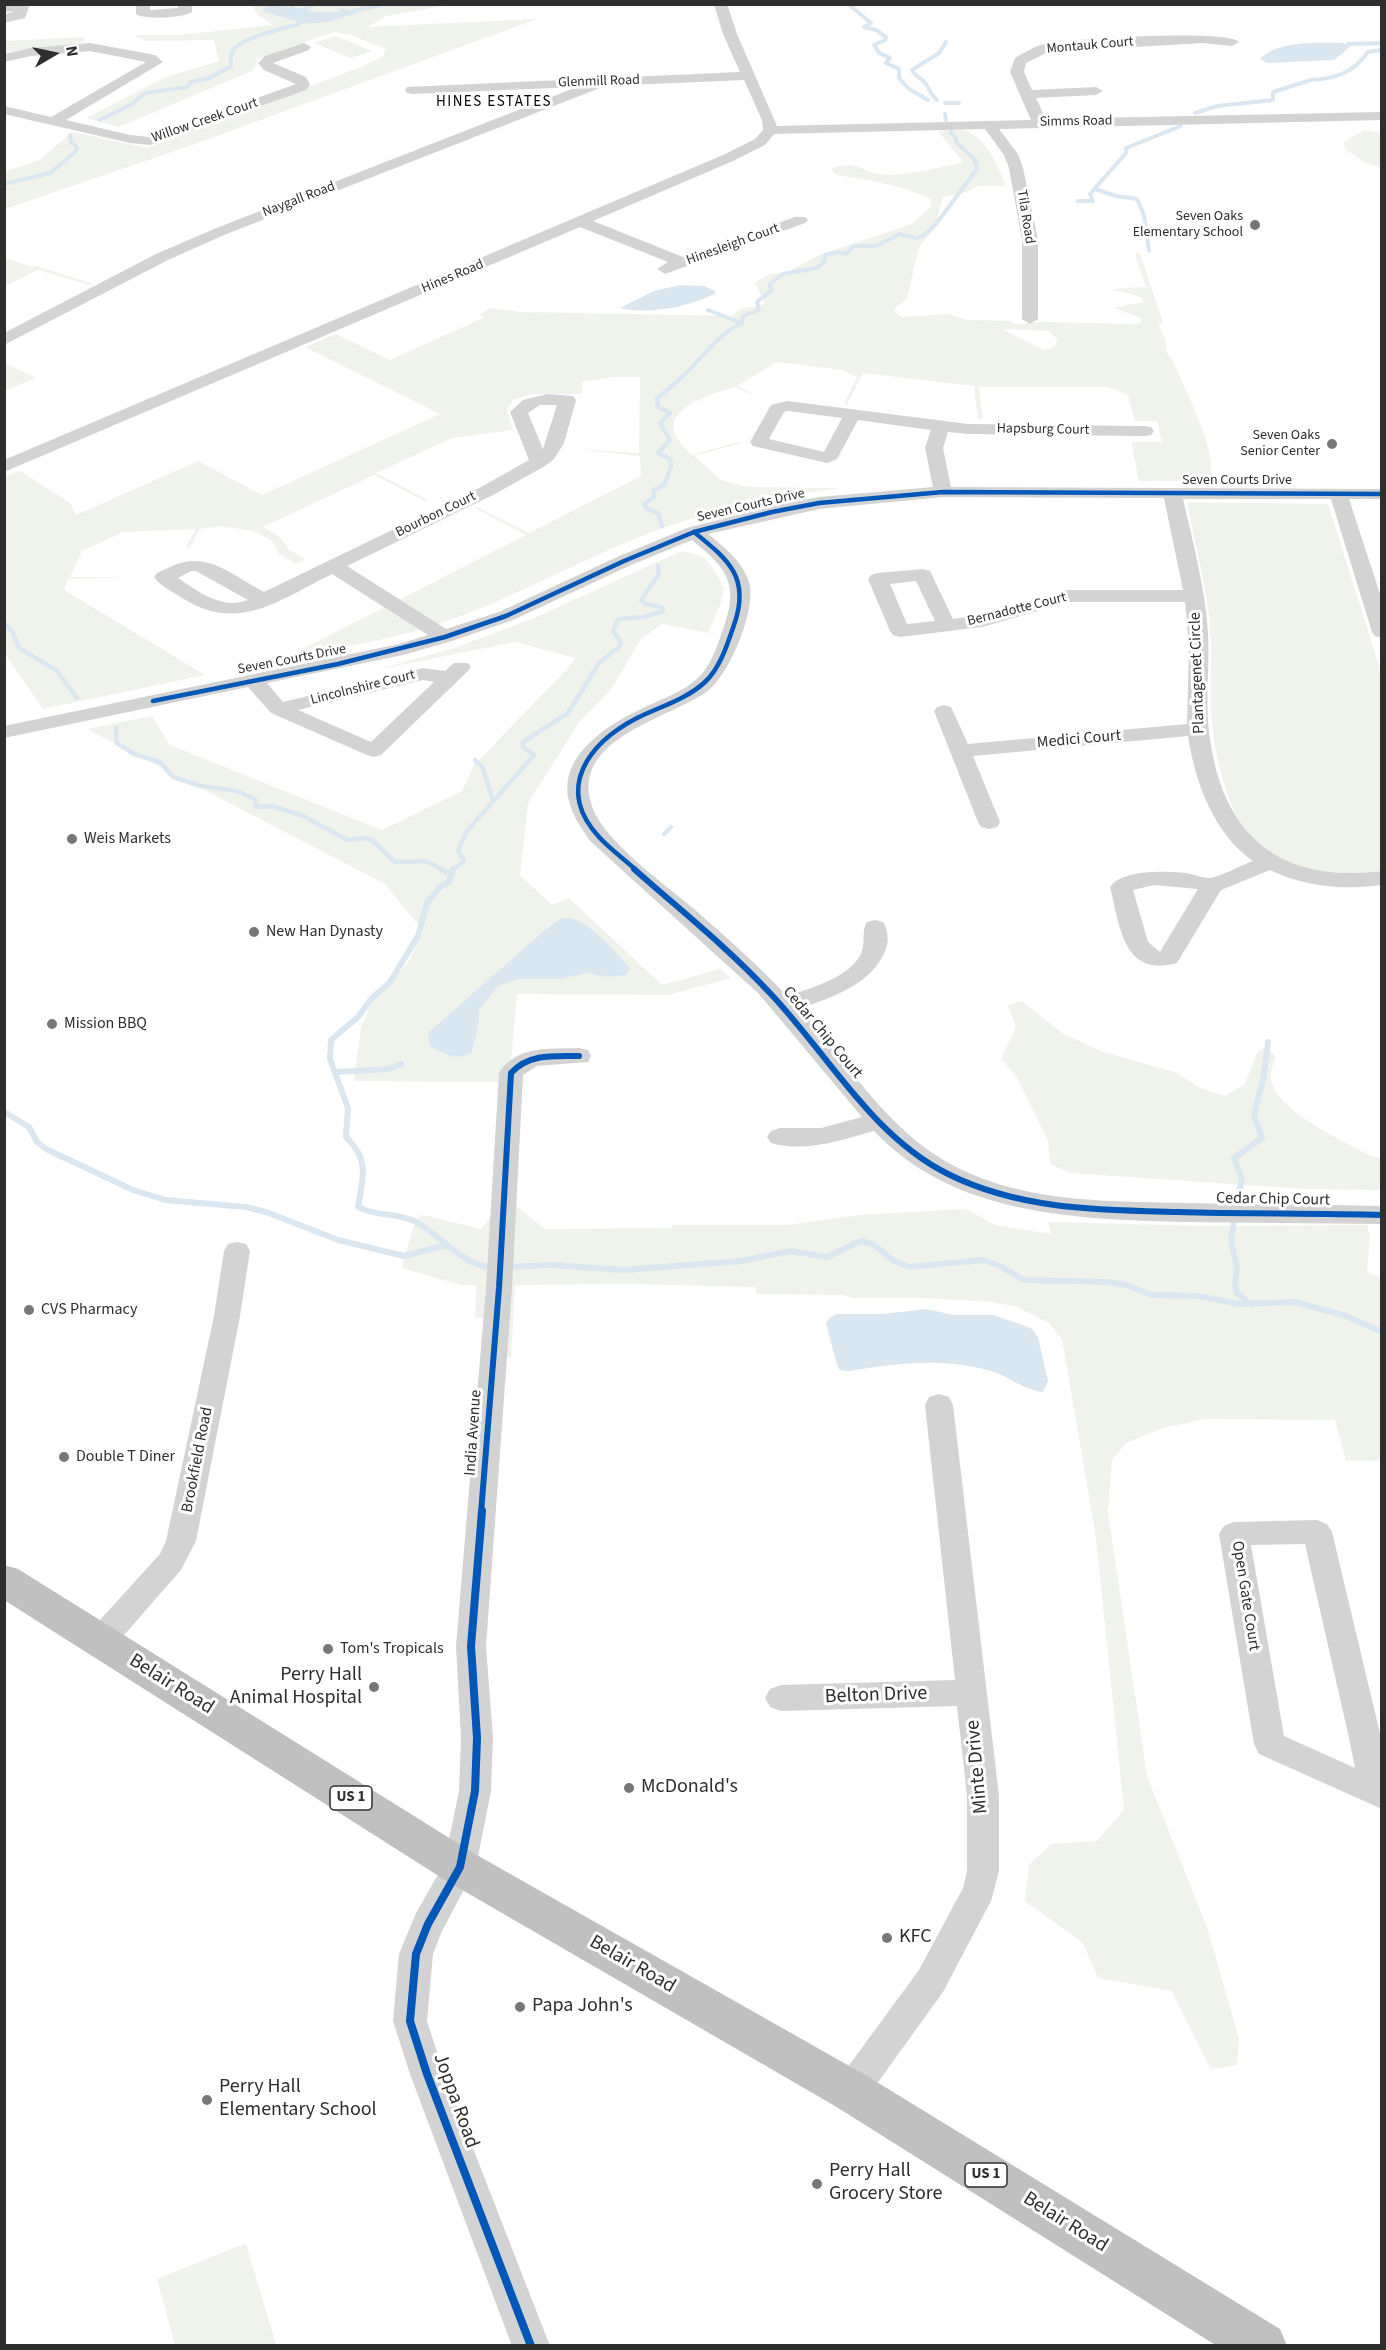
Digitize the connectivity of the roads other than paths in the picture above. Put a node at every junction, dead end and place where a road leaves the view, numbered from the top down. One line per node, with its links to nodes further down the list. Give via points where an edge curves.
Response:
1 (143, 4): 2 (street, via 143,14 185,12)
2 (185, 4)
3 (720, 4): 9 (street)
4 (4, 8): 5 (street, via 22,7 20,15)
5 (4, 19)
6 (1232, 42): 13 (street, Montauk Court, via 1203,39 1045,48 1024,57 1017,66)
7 (304, 47): 16 (street, Willow Creek Court, via 266,63 301,80 300,87 164,138 142,141)
8 (4, 58): 16 (street, via 90,47 150,58 156,63)
9 (750, 76): 10 (street, Glenmill Road); 20 (street, via 767,113)
10 (603, 82): 11 (street, Glenmill Road); 26 (street, Naygall Road, via 219,232 162,257)
11 (412, 90)
12 (1096, 91): 13 (street)
13 (1026, 94): 18 (street, Montauk Court)
14 (12, 112): 16 (street, Willow Creek Court); 17 (street)
15 (1382, 116): 18 (street, Simms Road)
16 (54, 121)
17 (4, 122)
18 (1040, 123): 19 (street, Simms Road)
19 (988, 124): 20 (street, Simms Road); 25 (street, Tila Road, via 1011,154 1016,168 1030,240)
20 (770, 130): 22 (street, Hines Road, via 760,142 740,153)
21 (800, 220): 23 (street, Hinesleigh Court)
22 (581, 222): 23 (street); 31 (street, Hines Road)
23 (684, 263): 24 (street, Hinesleigh Court)
24 (665, 269)
25 (1030, 319)
26 (4, 340)
27 (852, 415): 27 (street, Hapsburg Court, via 827,458 759,442 777,409 787,406); 28 (street, Hapsburg Court)
28 (941, 425): 29 (street, Hapsburg Court, via 968,429); 32 (street, via 934,448)
29 (1145, 431)
30 (539, 462): 37 (street, Bourbon Court)
31 (4, 467)
32 (943, 492): 33 (street, Seven Courts Drive); 36 (street, Seven Courts Drive, via 819,503)
33 (1172, 492): 34 (street, Seven Courts Drive); 38 (street, Plantagenet Circle)
34 (1338, 493): 35 (street, Seven Courts Drive); 41 (street)
35 (1382, 494)
36 (694, 532): 42 (street, Seven Courts Drive, via 506,616); 54 (street, Cedar Chip Court, via 732,566 742,588 739,613 717,668 696,690 618,729 597,746 578,778 579,802 583,816 598,836)
37 (332, 565): 39 (street, Bourbon Court); 42 (street)
38 (1194, 596): 40 (street, Bernadotte Court, via 1068,596 982,621); 46 (street, Plantagenet Circle)
39 (263, 600)
40 (947, 626)
41 (1382, 632)
42 (445, 637): 43 (street, Seven Courts Drive)
43 (253, 680): 44 (street, Lincolnshire Court); 47 (street, Seven Courts Drive)
44 (278, 709): 44 (street, Lincolnshire Court, via 374,751 455,672 423,674)
45 (944, 711): 48 (street)
46 (1198, 729): 48 (street, Medici Court); 50 (street, Plantagenet Circle, via 1213,788 1229,824 1249,847)
47 (4, 732)
48 (960, 751): 49 (street)
49 (989, 822)
50 (1271, 862): 51 (street, Plantagenet Circle, via 1331,879); 52 (street)
51 (1382, 878)
52 (1212, 885)
53 (875, 927): 54 (street, via 876,945 864,968 843,982)
54 (784, 1006): 56 (street, Cedar Chip Court)
55 (579, 1056): 66 (street, India Avenue, via 527,1060 511,1073 499,1288 471,1646 477,1738 475,1791)
56 (878, 1121): 57 (street, via 821,1137); 58 (street, Cedar Chip Court, via 917,1156 943,1172 981,1188 1039,1203 1114,1211)
57 (780, 1137)
58 (1382, 1215)
59 (237, 1251): 62 (street, Brookfield Road, via 182,1541 171,1562)
60 (939, 1405): 63 (street, Minte Drive)
61 (4, 1580): 62 (highway, Belair Road / US 1)
62 (100, 1641): 66 (highway, Belair Road / US 1)
63 (971, 1693): 64 (street, Belton Drive); 67 (street, Minte Drive, via 983,1796 983,1871 979,1890 931,1981)
64 (781, 1698)
65 (1378, 1793): 65 (street, Open Gate Court, via 1270,1744 1234,1534 1317,1532)
66 (460, 1866): 67 (highway, Belair Road / US 1); 68 (street, Joppa Road, via 416,1954 410,2021)
67 (851, 2091): 69 (highway, Belair Road / US 1)
68 (531, 2346)
69 (1263, 2346)

